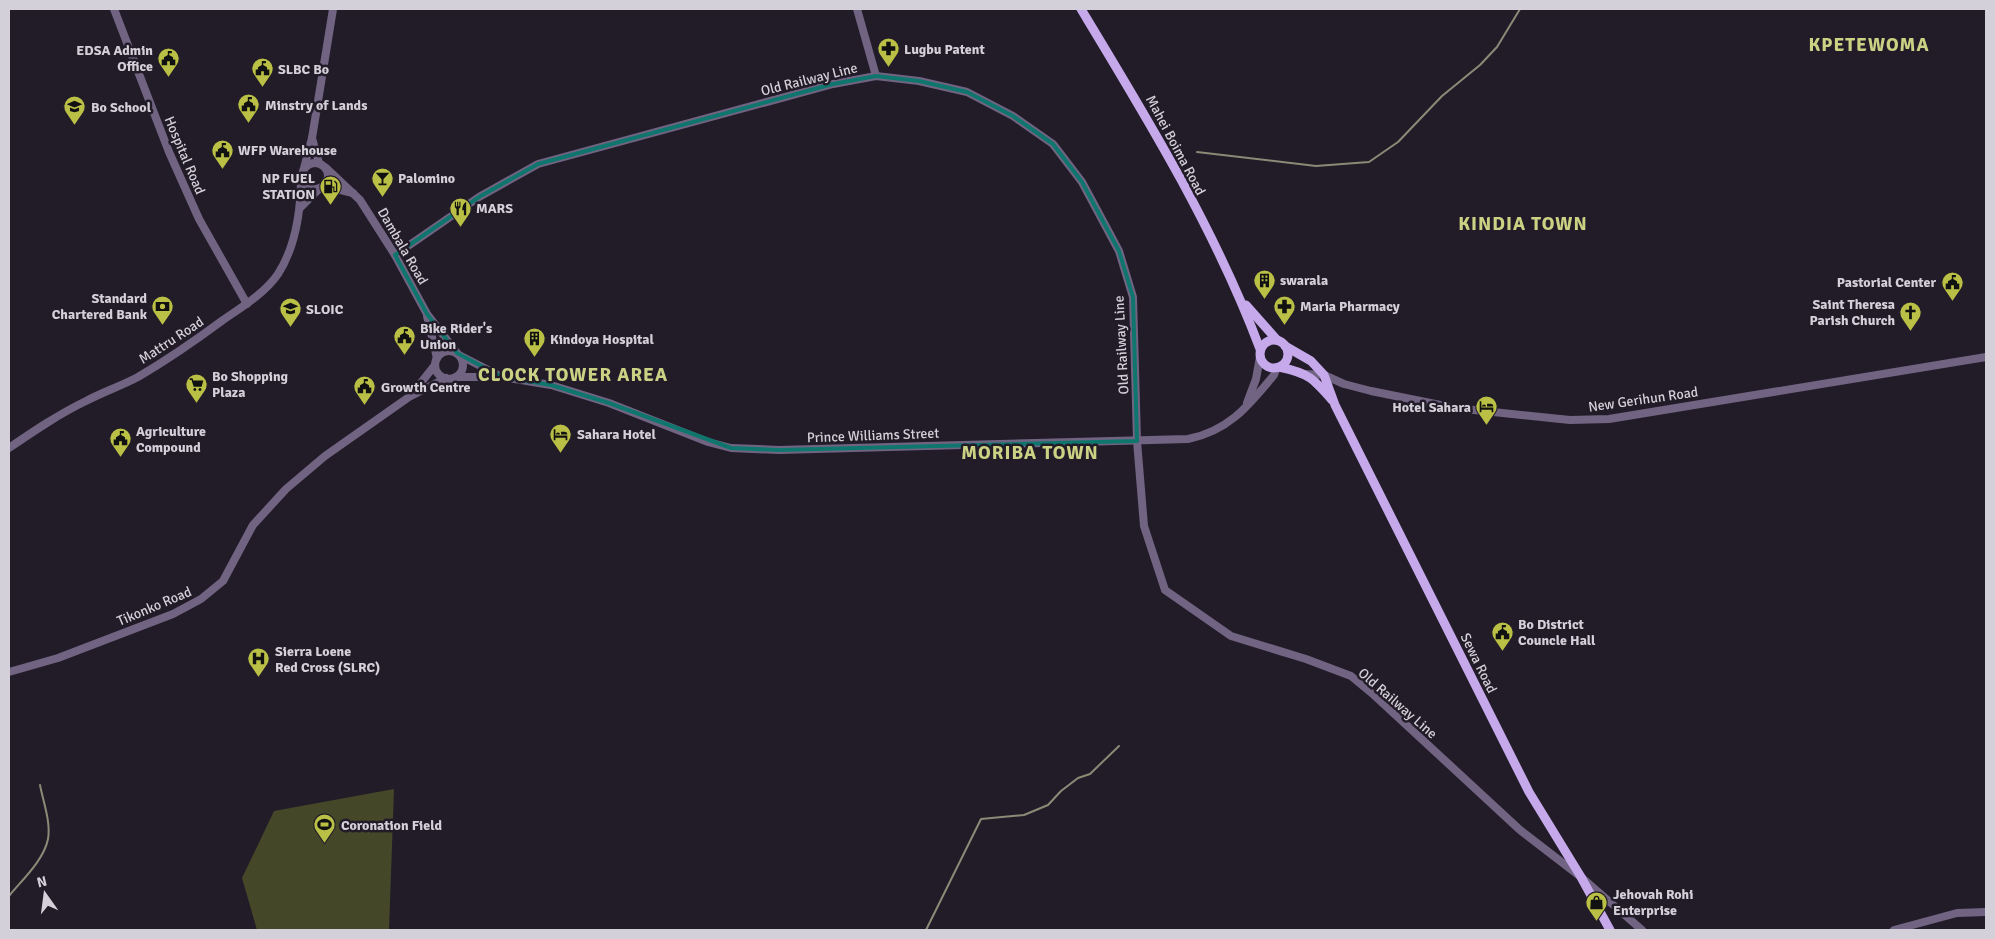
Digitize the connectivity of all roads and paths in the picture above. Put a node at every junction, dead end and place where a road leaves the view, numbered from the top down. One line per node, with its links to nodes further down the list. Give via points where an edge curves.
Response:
1 (114, 9): 15 (street, Hospital Road, via 169,152 199,219)
2 (333, 9): 6 (street)
3 (857, 9): 5 (street)
4 (1081, 9): 14 (main road, Mahei Boima Road, via 1146,116)
5 (876, 76): 13 (street, Old Railway Line, via 833,84 538,164 479,197); 32 (street, Old Railway Line, via 919,81 967,92 1013,116 1053,144 1082,182 1119,251 1133,297)
6 (312, 138): 7 (street); 9 (street)
7 (319, 163): 8 (street); 9 (street, via 311,163)
8 (326, 168): 10 (street, via 328,177); 11 (street, Dambala Road)
9 (302, 172): 10 (street, via 302,180 308,187); 12 (street, Mattru Road)
10 (322, 187): 11 (street); 12 (street)
11 (354, 193): 13 (street, Dambala Road)
12 (300, 208): 15 (street, Mattru Road, via 290,248 278,274)
13 (395, 255): 16 (street, Dambala Road)
14 (1241, 299): 17 (main road); 19 (main road)
15 (247, 304): 33 (street, Mattru Road, via 139,376 48,422)
16 (427, 314): 20 (street, Dambala Road); 22 (street, Dambala Road)
17 (1277, 340): 18 (main road); 19 (main road, via 1268,340)
18 (1285, 346): 23 (main road, via 1287,357); 25 (main road, via 1311,361)
19 (1260, 353): 23 (main road, via 1267,366); 31 (street, Prince Williams Street, via 1256,379)
20 (458, 354): 22 (street, via 446,351); 26 (street, via 463,366); 27 (street)
21 (1986, 357): 25 (street, New Gerihun Road, via 1610,419 1570,420 1455,408 1371,392)
22 (436, 361): 28 (street, via 439,375); 29 (street)
23 (1278, 367): 24 (main road); 31 (street, Prince Williams Street)
24 (1305, 374): 25 (street, New Gerihun Road); 30 (main road)
25 (1324, 375): 30 (main road)
26 (456, 377): 27 (street); 28 (street)
27 (502, 377): 32 (street, Prince Williams Street, via 551,385 731,448 779,450)
28 (446, 378): 29 (street)
29 (409, 397): 34 (street, Tikonko Road, via 325,456 286,489 253,526 223,580 201,599 173,614 58,658)
30 (1333, 402): 35 (main road, Sewa Road, via 1529,792)
31 (1245, 407): 32 (street, Prince Williams Street, via 1236,418 1200,437)
32 (1137, 440): 35 (street, Old Railway Line, via 1144,526 1165,590 1231,636 1351,676 1520,830)
33 (9, 448)
34 (9, 672)
35 (1582, 877): 37 (main road, Sewa Road); 38 (street, Old Railway Line)
36 (1986, 912): 39 (street, via 1957,914)
37 (1610, 930)
38 (1642, 930)
39 (1894, 930)

